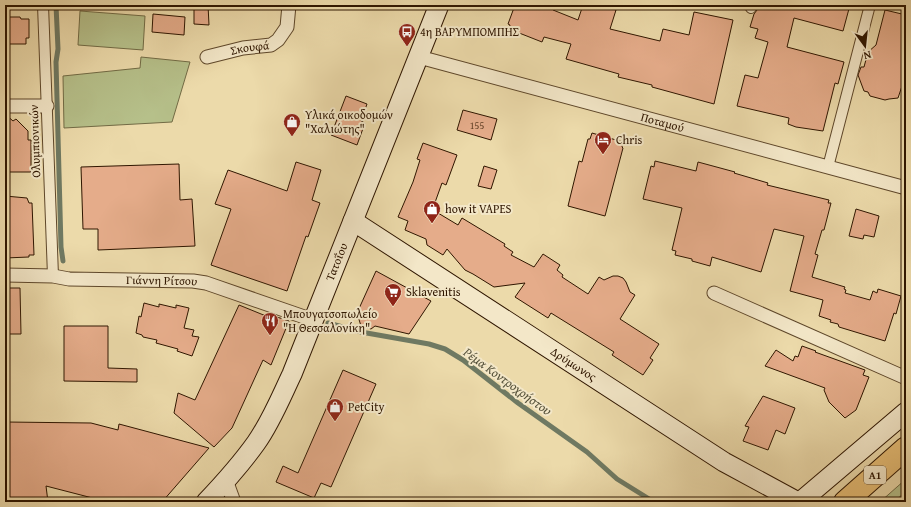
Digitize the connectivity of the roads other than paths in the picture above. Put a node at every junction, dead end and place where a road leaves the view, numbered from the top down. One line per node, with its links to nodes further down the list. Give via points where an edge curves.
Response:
1 (43, 5): 8 (street, Ολυμπιονικών)
2 (289, 5): 5 (street, Σκουφά, via 287,28 271,45 242,48)
3 (439, 5): 6 (main road, Τατοΐου)
4 (870, 5): 9 (street)
5 (207, 57)
6 (419, 57): 9 (street, Ποταμού); 11 (main road, Τατοΐου)
7 (5, 106): 8 (street)
8 (47, 106): 13 (street, Ολυμπιονικών)
9 (828, 167): 10 (street, Ποταμού)
10 (906, 188)
11 (353, 221): 15 (main road, Τατοΐου); 22 (main road, Δρύμωνος, via 724,462)
12 (5, 275): 13 (street, Γιάννη Ρίτσου)
13 (53, 276): 15 (street, Γιάννη Ρίτσου, via 69,279 206,283)
14 (714, 293): 16 (street)
15 (313, 320): 19 (main road, Τατοΐου, via 292,374 270,419 257,442)
16 (906, 378)
17 (906, 412): 22 (main road)
18 (906, 448): 23 (highway, Α1)
19 (226, 480): 20 (main road, Τατοΐου); 21 (street)
20 (206, 502)
21 (234, 502)
22 (799, 502)
23 (845, 502)

